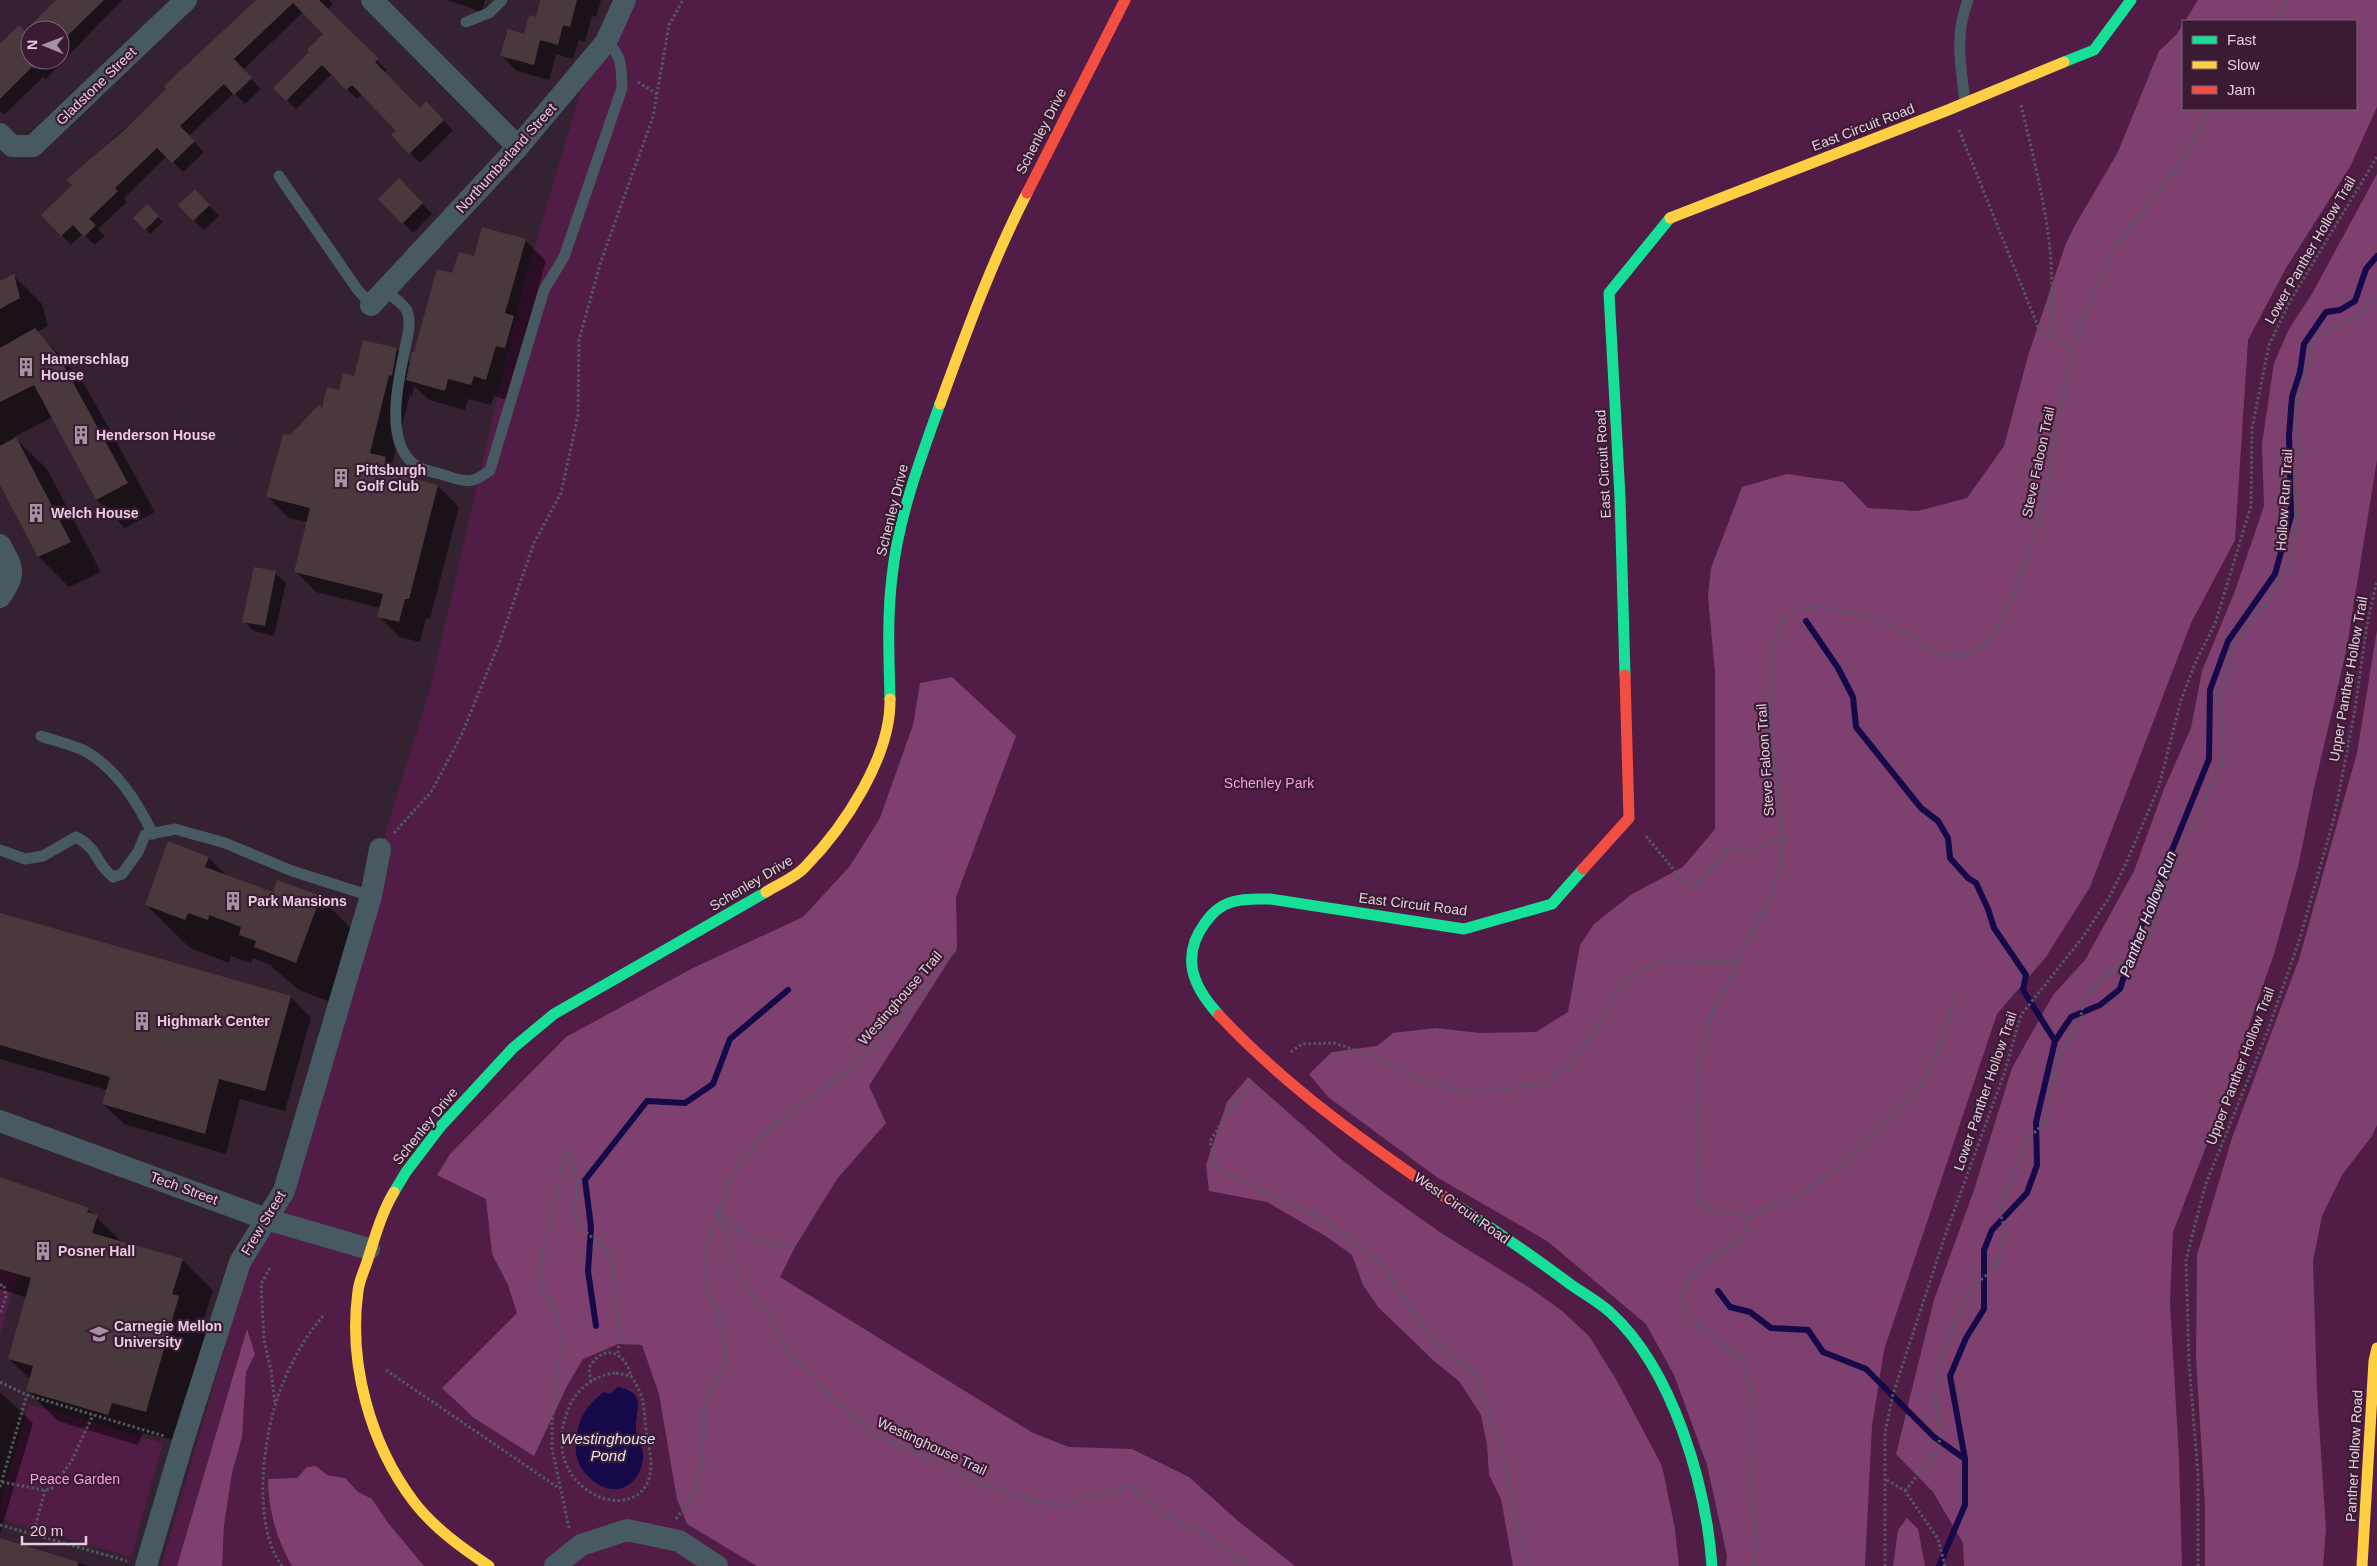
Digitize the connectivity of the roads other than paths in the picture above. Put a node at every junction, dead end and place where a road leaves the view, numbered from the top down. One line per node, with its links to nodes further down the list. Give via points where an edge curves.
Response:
1 (186, 0): 11 (street, Gladstone Street, via 33,146 12,146)
2 (372, 0): 12 (street)
3 (502, 0): 8 (lane, via 489,13)
4 (625, 0): 9 (street, Northumberland Street)
5 (1125, 0): 25 (street, Schenley Drive, via 1014,218 964,339 921,456 902,518 892,575 888,624 890,718 871,774 862,790 842,822 804,869 554,1014 513,1048 441,1126 406,1172 383,1211)
6 (1968, 0): 10 (lane, via 1960,20)
7 (2131, 0): 10 (street, East Circuit Road, via 2094,50)
8 (466, 22)
9 (606, 42): 12 (street, Northumberland Street); 14 (lane, via 618,52 622,88 564,257 544,290 490,470 479,479 465,482 417,467 405,457 398,441 396,422 410,321 406,309)
10 (1965, 103): 22 (street, East Circuit Road, via 1669,218 1609,293 1620,497 1629,818 1552,904 1464,929 1270,899)
11 (0, 134)
12 (518, 147): 14 (street, Northumberland Street)
13 (280, 176): 14 (lane, via 356,289)
14 (378, 298)
15 (0, 545): 16 (street, via 11,565 11,580)
16 (0, 597)
17 (41, 736): 18 (lane, via 84,752 111,772 138,804)
18 (153, 834): 20 (lane, via 145,835 138,852 122,874 113,877 105,871 90,844 76,837 43,856 25,859); 21 (lane, via 175,829 226,843 292,871)
19 (380, 848): 21 (street, Frew Street)
20 (0, 850)
21 (371, 896): 24 (street, Frew Street, via 284,1191)
22 (1242, 898): 31 (street, West Circuit Road, via 1218,907 1200,929 1191,952 1193,975 1205,998 1270,1067 1384,1154 1615,1316 1650,1360 1677,1420 1697,1473 1712,1541)
23 (0, 1122): 24 (street, Tech Street)
24 (266, 1219): 25 (street, Tech Street); 27 (street, Frew Street, via 240,1262)
25 (369, 1249): 28 (street, Schenley Drive, via 358,1289 355,1328 367,1406 379,1441 415,1503 457,1545)
26 (2377, 1348): 32 (street, Panther Hollow Road)
27 (140, 1564)
28 (489, 1566)
29 (555, 1566): 30 (street, via 581,1545 627,1530 679,1541)
30 (717, 1566)
31 (1712, 1566)
32 (2362, 1566)

